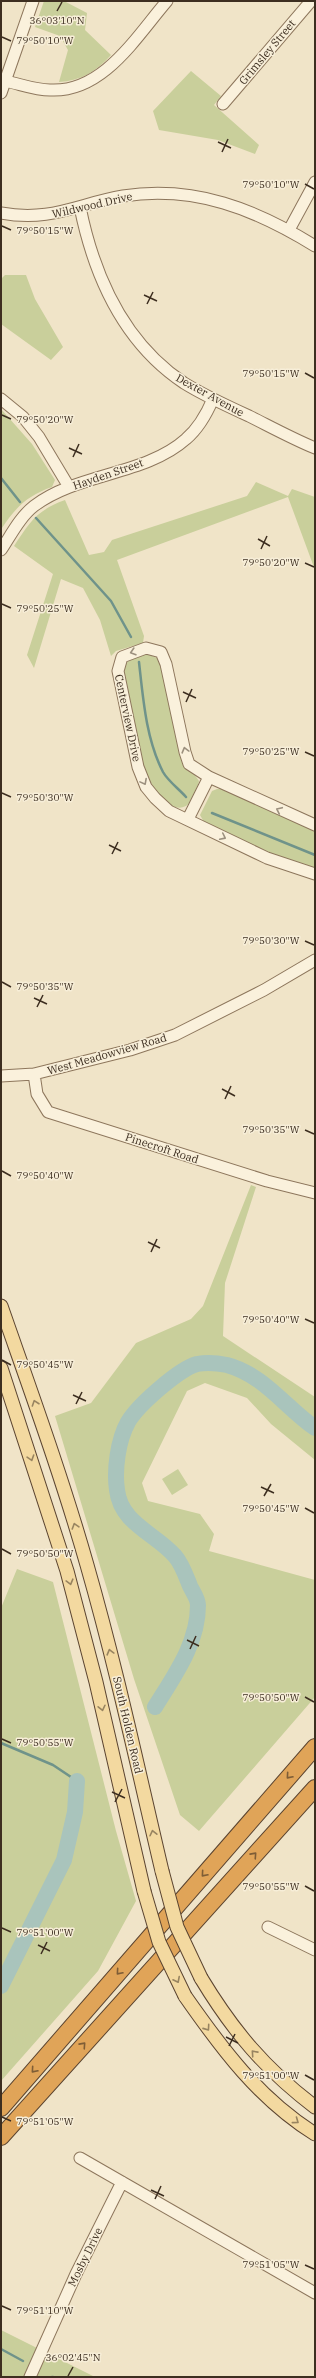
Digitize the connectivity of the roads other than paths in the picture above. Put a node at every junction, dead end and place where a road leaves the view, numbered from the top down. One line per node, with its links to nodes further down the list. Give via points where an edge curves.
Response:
1 (33, 1): 4 (street)
2 (168, 1): 4 (street, via 103,73 87,83 68,89 50,90)
3 (311, 1): 6 (street, Grimsley Street)
4 (5, 80): 5 (street)
5 (1, 92)
6 (223, 104)
7 (315, 182): 10 (street)
8 (80, 207): 9 (street, Wildwood Drive, via 45,216); 10 (street, Wildwood Drive, via 122,196 178,194 242,208); 13 (street, Dexter Avenue, via 99,272 124,323 143,348 165,368)
9 (1, 213)
10 (289, 230): 11 (street, Wildwood Drive)
11 (315, 246)
12 (1, 399): 15 (street, via 23,417 39,437)
13 (213, 399): 14 (street, Dexter Avenue); 15 (street, Hayden Street, via 205,417 187,439 168,452)
14 (315, 448)
15 (69, 487): 16 (street, Hayden Street, via 33,507 19,522)
16 (1, 550)
17 (209, 777): 18 (street); 18 (street, Centerview Drive, one-way to 18, via 189,764 161,652 146,648 122,657 118,671 141,776 146,787 161,805); 19 (street, Centerview Drive, one-way to 17)
18 (188, 819): 20 (street, Centerview Drive, one-way to 20, via 267,858)
19 (315, 825)
20 (315, 874)
21 (315, 960): 22 (street, West Meadowview Road, via 264,990 175,1035 130,1050)
22 (34, 1074): 23 (street, West Meadowview Road); 24 (street, Pinecroft Road, via 37,1094 48,1112 267,1181)
23 (1, 1076)
24 (315, 1193)
25 (1, 1306): 31 (main road, South Holden Road, one-way to 25, bridge, via 284,2083 247,2045 201,1978 177,1927 87,1565 61,1479)
26 (1, 1368): 33 (main road, South Holden Road, one-way to 33, bridge, via 67,1571 96,1682 144,1891 160,1942 185,1996 237,2067 281,2110)
27 (315, 1746): 32 (highway, one-way to 32)
28 (315, 1788): 34 (highway, one-way to 28)
29 (268, 1927): 30 (street)
30 (315, 1950)
31 (315, 2107)
32 (1, 2108)
33 (315, 2134)
34 (1, 2137)
35 (80, 2158): 36 (street)
36 (122, 2182): 37 (street); 38 (street, Mosby Drive, via 76,2274)
37 (315, 2293)
38 (30, 2377)

